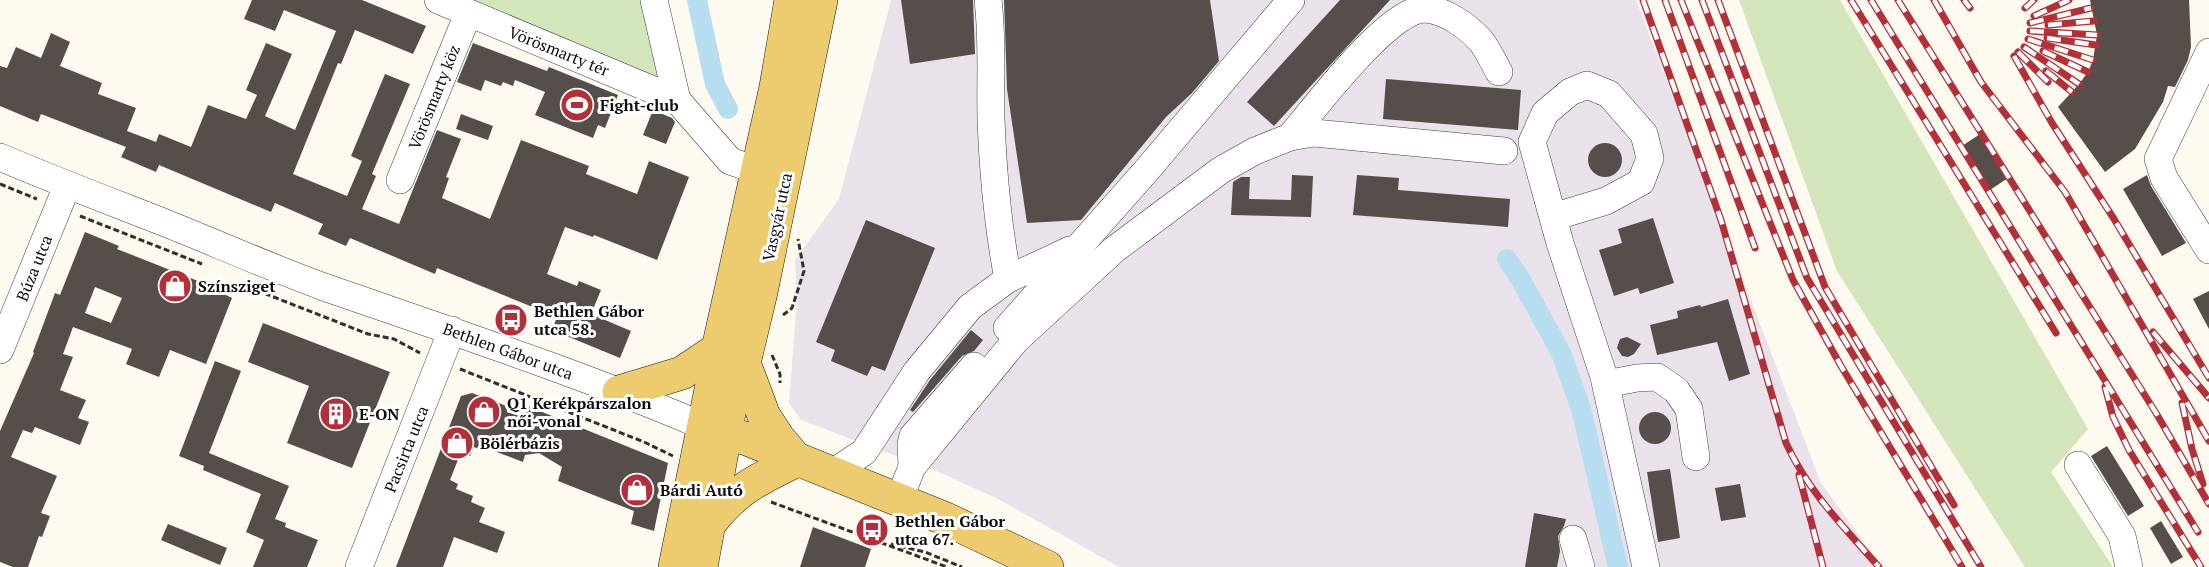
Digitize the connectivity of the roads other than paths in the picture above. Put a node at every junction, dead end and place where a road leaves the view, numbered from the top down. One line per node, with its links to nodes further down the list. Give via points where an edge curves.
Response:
1 (654, 0): 8 (street, Vörösmarty tér)
2 (796, 0): 12 (main road, Vasgyár utca); 21 (main road, Vasgyár utca, via 786,176)
3 (988, 0): 18 (street, via 992,29 991,120)
4 (1291, 0): 16 (street)
5 (453, 4): 8 (street, Vörösmarty tér); 13 (street, Vörösmarty köz)
6 (2209, 52): 17 (street, via 2158,159 2164,178)
7 (1499, 72): 9 (street, via 1480,41 1445,13 1423,9 1394,22 1366,47)
8 (677, 100): 12 (street, Vörösmarty tér, via 730,161)
9 (1290, 137): 10 (street, via 1314,133); 28 (street, via 1221,170 1115,249 1016,340)
10 (1504, 150)
11 (0, 157): 14 (street, Bethlen Gábor utca)
12 (756, 170): 21 (main road, Vasgyár utca)
13 (400, 180)
14 (63, 197): 19 (street, Bethlen Gábor utca, via 144,215 321,286); 20 (street, Búza utca)
15 (1553, 217): 15 (street, via 1532,142 1545,112 1570,92 1587,85 1608,94 1644,134 1650,158 1641,182 1606,201); 22 (street)
16 (1082, 244): 18 (street); 28 (street, via 919,428 911,444)
17 (2209, 250)
18 (1008, 279): 29 (street, via 970,307 917,371 864,452)
19 (452, 330): 23 (street, Bethlen Gábor utca); 33 (street, Pacsirta utca)
20 (0, 350)
21 (731, 356): 23 (main road); 24 (main road, Vasgyár utca, via 731,402); 26 (main road, via 764,416)
22 (1606, 384): 25 (street, via 1657,377 1676,390 1689,409); 38 (street)
23 (619, 392): 24 (street, Bethlen Gábor utca)
24 (715, 430): 26 (main road, Bethlen Gábor utca); 31 (main road); 34 (main road)
25 (1696, 457)
26 (797, 460): 29 (main road, Bethlen Gábor utca); 31 (main road, via 744,487)
27 (2078, 465): 39 (street, via 2122,536)
28 (912, 467): 30 (street)
29 (832, 473): 30 (main road, Bethlen Gábor utca)
30 (899, 500): 36 (main road, Bethlen Gábor utca)
31 (709, 525): 35 (main road)
32 (1573, 539): 37 (street)
33 (359, 567)
34 (675, 567)
35 (700, 567)
36 (1047, 567)
37 (1581, 567)
38 (1646, 567)
39 (2129, 567)

